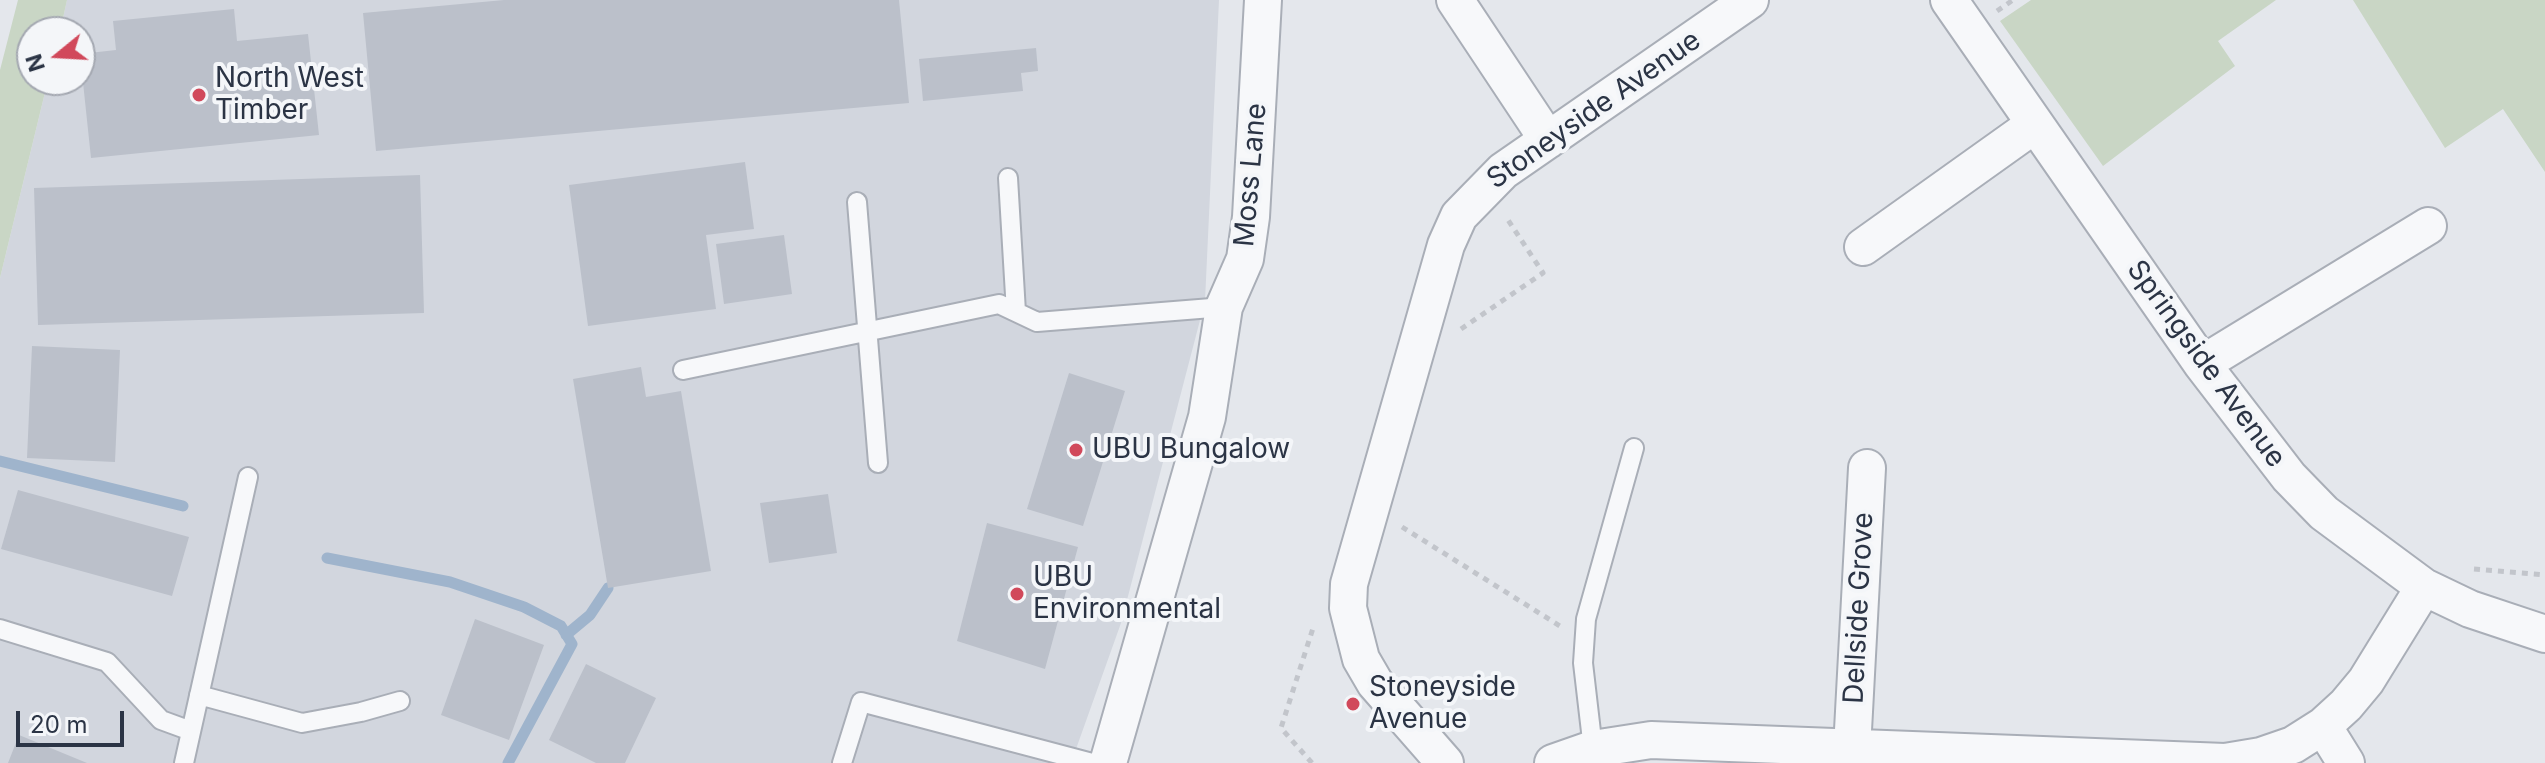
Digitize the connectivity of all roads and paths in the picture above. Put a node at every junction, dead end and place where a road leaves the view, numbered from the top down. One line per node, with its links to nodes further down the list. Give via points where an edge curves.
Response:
1 (1263, 0): 12 (street, Moss Lane, via 1251,217 1245,259)
2 (1455, 0): 6 (street)
3 (1750, 0): 6 (street, Stoneyside Avenue)
4 (1949, 0): 5 (street, Springside Avenue)
5 (2034, 125): 11 (street); 16 (street, Springside Avenue)
6 (1548, 140): 8 (street, Stoneyside Avenue)
7 (1008, 178): 13 (lane)
8 (1486, 185): 14 (street, Stoneyside Avenue, via 1459,216 1446,245); 14 (path, via 1543,273 1453,334)
9 (857, 202): 15 (lane)
10 (2428, 226): 16 (street)
11 (1883, 245)
12 (1224, 307): 13 (lane, via 1037,322); 39 (street, Moss Lane, via 1207,417)
13 (1016, 312): 15 (lane, via 999,304)
14 (1422, 328): 22 (street, Stoneyside Avenue)
15 (869, 331): 17 (lane); 19 (lane)
16 (2202, 364): 24 (street, Springside Avenue, via 2289,477 2324,513)
17 (683, 370)
18 (1634, 448): 27 (lane, via 1586,619)
19 (878, 463)
20 (1867, 468): 33 (street, Dellside Grove)
21 (248, 477): 28 (lane)
22 (1371, 508): 23 (street, Stoneyside Avenue); 27 (path)
23 (1349, 584): 40 (path, via 1319,609 1281,728); 41 (street, Stoneyside Avenue, via 1348,608 1361,659 1375,683)
24 (2424, 587): 26 (street, Springside Avenue); 30 (street, via 2366,681)
25 (0, 629): 31 (lane, via 107,662 161,720)
26 (2545, 634)
27 (1585, 641): 32 (lane)
28 (199, 695): 29 (lane, via 302,723); 31 (lane)
29 (400, 701)
30 (2323, 726): 35 (street, via 2282,749 2225,762); 43 (street)
31 (191, 731): 36 (lane)
32 (1593, 749): 34 (street, via 1651,740); 42 (street)
33 (1852, 749): 34 (street); 35 (street)
34 (1790, 755)
35 (2101, 760)
36 (184, 763)
37 (842, 763): 38 (lane, via 861,702)
38 (1092, 763)
39 (1108, 763)
40 (1312, 763)
41 (1445, 763)
42 (1553, 763)
43 (2346, 763)

